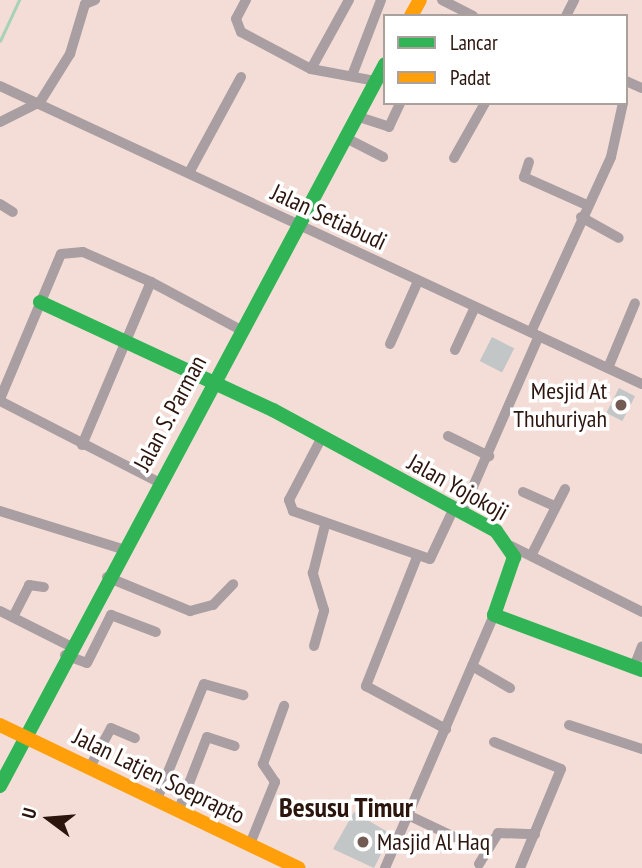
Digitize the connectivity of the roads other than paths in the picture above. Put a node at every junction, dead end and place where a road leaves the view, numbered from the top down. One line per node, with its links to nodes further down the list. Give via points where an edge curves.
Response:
1 (246, 0): 8 (street, via 236,19 241,32)
2 (349, 0): 8 (street)
3 (381, 0): 9 (street)
4 (442, 0): 6 (street)
5 (88, 1): 15 (street, via 70,54)
6 (469, 14)
7 (383, 67): 11 (street, Jalan S. Parman)
8 (311, 69): 9 (street)
9 (353, 73): 11 (street)
10 (241, 76): 25 (street)
11 (375, 81): 19 (street, Jalan S. Parman)
12 (628, 82): 14 (street)
13 (0, 86): 15 (street, Jalan Setiabudi)
14 (642, 88)
15 (40, 102): 20 (street); 25 (street, Jalan Setiabudi)
16 (399, 105): 19 (street, via 389,127)
17 (484, 105): 23 (street)
18 (623, 105): 27 (street, via 613,151)
19 (356, 116): 21 (street, Jalan S. Parman)
20 (0, 122)
21 (344, 137): 22 (street); 30 (street, Jalan S. Parman)
22 (383, 157)
23 (454, 158)
24 (529, 162): 27 (street, via 524,177)
25 (190, 171): 30 (street, Jalan Setiabudi)
26 (0, 204): 28 (street)
27 (587, 205): 29 (street)
28 (13, 212)
29 (581, 217): 31 (street); 40 (street)
30 (293, 226): 33 (street, Jalan Setiabudi); 39 (street, Jalan S. Parman)
31 (619, 237)
32 (377, 248): 33 (street)
33 (370, 259): 34 (street, Jalan Setiabudi)
34 (418, 281): 38 (street, Jalan Setiabudi); 42 (street)
35 (151, 282): 36 (street, via 68,250); 39 (street); 41 (street)
36 (40, 302): 41 (street, Jalan Yojokoji); 47 (street)
37 (635, 303): 44 (street)
38 (475, 307): 40 (street, Jalan Setiabudi); 43 (street)
39 (239, 329): 45 (street, Jalan S. Parman)
40 (535, 334): 44 (street, Jalan Setiabudi); 51 (street)
41 (126, 341): 45 (street, Jalan Yojokoji); 50 (street)
42 (390, 344)
43 (455, 350)
44 (608, 368): 46 (street, Jalan Setiabudi)
45 (213, 381): 49 (street, Jalan Yojokoji); 52 (street, Jalan S. Parman)
46 (642, 384)
47 (0, 400): 50 (street)
48 (448, 436): 51 (street)
49 (321, 439): 57 (street, Jalan Yojokoji); 58 (street, via 289,499 293,511)
50 (82, 445): 52 (street)
51 (489, 456): 57 (street)
52 (158, 482): 60 (street, Jalan S. Parman)
53 (565, 489): 55 (street)
54 (523, 492): 55 (street)
55 (554, 506): 61 (street)
56 (0, 510): 60 (street)
57 (458, 510): 59 (street, Jalan Yojokoji); 62 (street, via 435,557)
58 (325, 525): 62 (street); 73 (street, via 313,573 324,610)
59 (511, 546): 61 (street); 70 (street, Jalan Yojokoji, via 513,564)
60 (122, 549): 63 (street, Jalan S. Parman)
61 (532, 554): 68 (street)
62 (417, 557): 83 (street, via 366,686)
63 (107, 577): 64 (street, via 190,611 213,605); 66 (street, Jalan S. Parman)
64 (233, 584)
65 (44, 587): 71 (street, via 29,585)
66 (91, 607): 69 (street); 75 (street, Jalan S. Parman)
67 (0, 611): 71 (street)
68 (642, 612)
69 (111, 615): 72 (street); 75 (street, via 87,663)
70 (494, 615): 76 (street); 77 (street)
71 (13, 617): 75 (street)
72 (156, 632)
73 (314, 646)
74 (642, 646): 77 (street)
75 (67, 650): 85 (street, Jalan S. Parman)
76 (472, 666): 78 (street); 83 (street)
77 (638, 669)
78 (510, 688)
79 (243, 695): 91 (street, via 204,684)
80 (284, 706): 96 (street, via 263,764 275,782)
81 (0, 725): 85 (street, Jalan Latjen Soeprapto)
82 (569, 726): 88 (street)
83 (446, 729): 93 (street)
84 (135, 737): 89 (street, via 111,728)
85 (26, 738): 89 (street, Jalan Latjen Soeprapto); 90 (street, Jalan S. Parman)
86 (494, 742): 94 (street, via 561,769)
87 (235, 746): 92 (street, via 207,737)
88 (642, 749)
89 (90, 767): 91 (street, Jalan Latjen Soeprapto)
90 (0, 786)
91 (157, 799): 92 (street, Jalan Latjen Soeprapto)
92 (178, 809): 96 (street, Jalan Latjen Soeprapto)
93 (410, 816): 95 (street); 99 (street)
94 (535, 834): 97 (street, via 498,833); 100 (street)
95 (454, 837)
96 (250, 844): 98 (street, Jalan Latjen Soeprapto)
97 (479, 864)
98 (298, 868)
99 (385, 868)
100 (520, 868)

